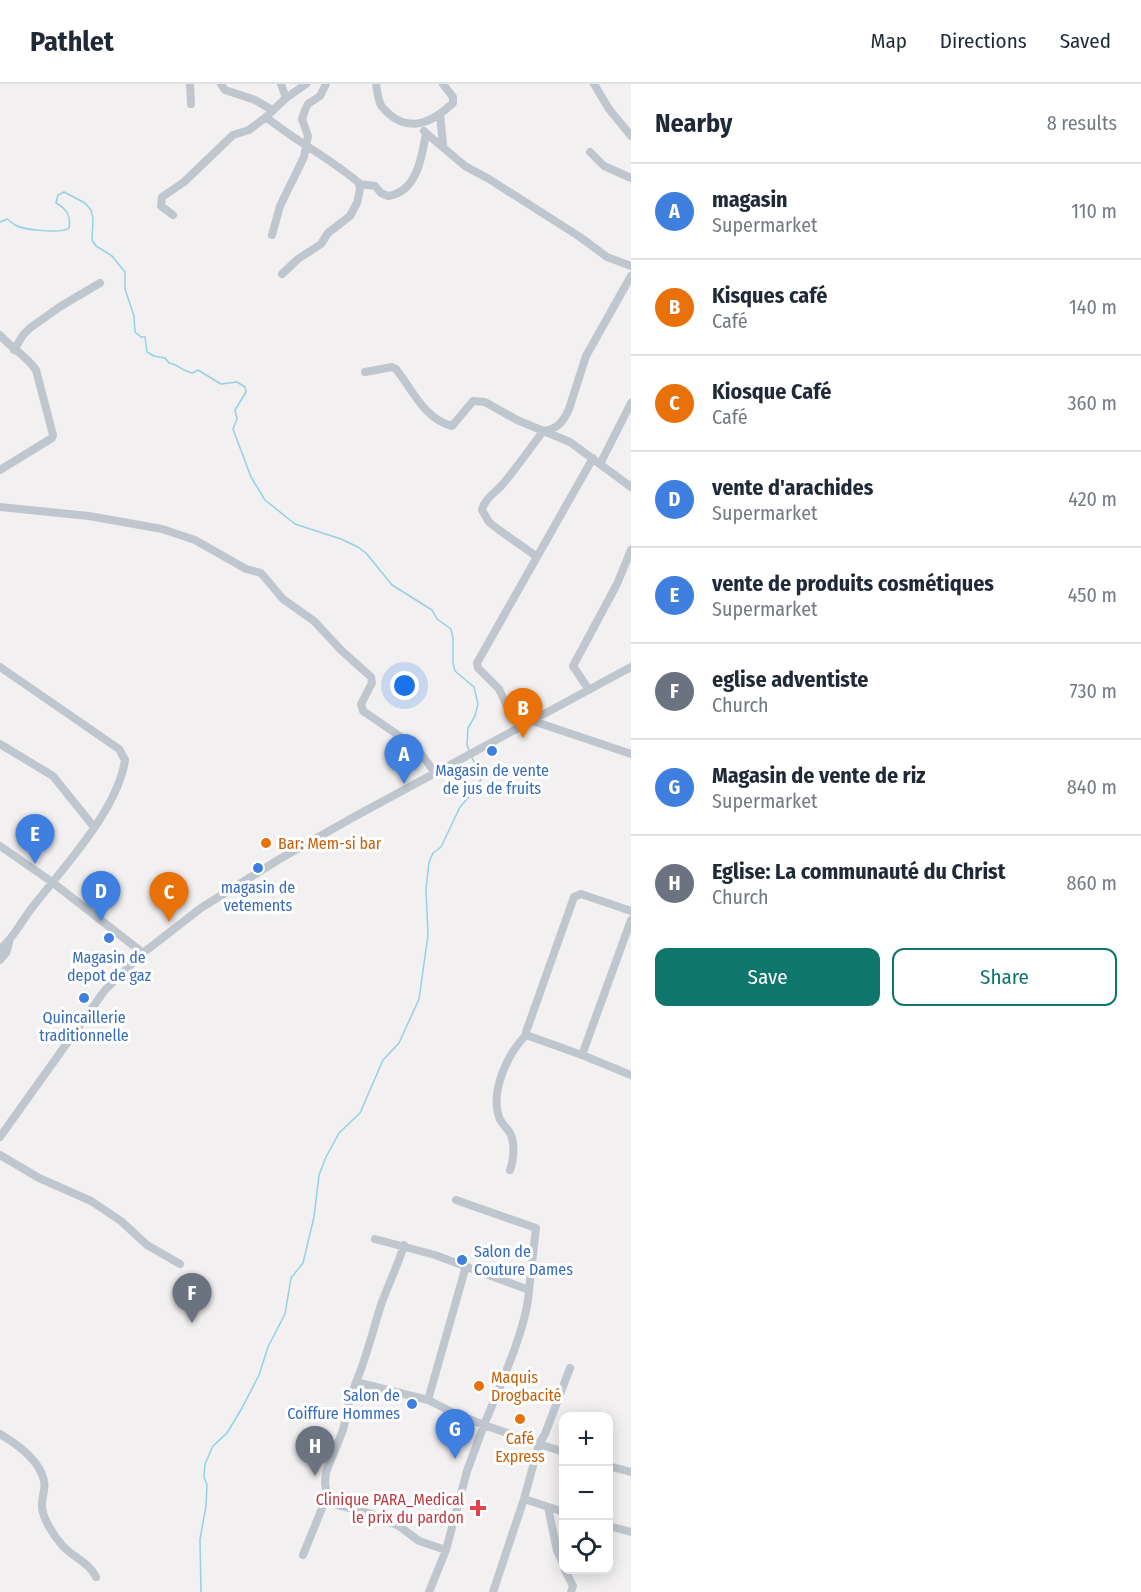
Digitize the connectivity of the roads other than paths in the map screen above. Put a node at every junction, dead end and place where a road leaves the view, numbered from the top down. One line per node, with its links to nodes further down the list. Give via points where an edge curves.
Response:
1 (190, 84): 10 (street)
2 (221, 84): 11 (street, via 225,90)
3 (282, 84): 9 (street)
4 (306, 84): 9 (street)
5 (326, 84): 18 (street, via 321,96 308,104 302,119 308,132)
6 (376, 84): 14 (street, via 380,105 387,112 402,122)
7 (443, 84): 12 (street, via 454,100)
8 (594, 84): 16 (street)
9 (286, 98): 11 (street)
10 (191, 104)
11 (272, 110): 13 (street)
12 (440, 114): 14 (street); 17 (street)
13 (266, 117): 18 (street); 22 (street, via 249,130 233,135 184,182 162,196 161,206)
14 (419, 125): 15 (street)
15 (426, 133): 17 (street); 21 (street, via 422,157 411,182 401,193 388,196 375,186)
16 (631, 136)
17 (443, 145): 24 (street, via 465,166 607,257)
18 (307, 146): 21 (street); 23 (street, via 280,206)
19 (590, 152): 20 (street, via 604,166)
20 (631, 178)
21 (359, 184): 25 (street, via 357,203 350,216)
22 (173, 215)
23 (272, 235)
24 (631, 266)
25 (282, 274)
26 (631, 276): 32 (street, via 586,356 569,409 559,425)
27 (100, 283): 29 (street, via 30,328)
28 (0, 335): 29 (street)
29 (14, 351): 35 (street, via 36,370 53,435)
30 (365, 372): 32 (street, via 396,369 421,406 452,426 473,401 479,400)
31 (631, 404): 34 (street)
32 (543, 431): 33 (street, via 570,442); 39 (street, via 502,485 485,500 482,510 499,531)
33 (593, 458): 34 (street); 39 (street)
34 (600, 464): 36 (street)
35 (0, 470)
36 (631, 487)
37 (0, 507): 47 (street, via 89,516 162,529 195,540 246,569 261,573 283,598 314,621 371,677 372,683 361,704 363,711 417,748)
38 (631, 550): 42 (street, via 573,666)
39 (536, 556): 44 (street, via 477,663)
40 (0, 667): 48 (street, via 119,749 125,760 124,768 117,789)
41 (631, 667): 42 (street)
42 (589, 690): 43 (street)
43 (533, 721): 44 (street); 46 (street)
44 (522, 725): 47 (street)
45 (0, 744): 48 (street, via 53,776)
46 (631, 754)
47 (435, 773): 55 (street, via 259,872 201,908)
48 (94, 827): 50 (street)
49 (0, 846): 50 (street)
50 (52, 882): 53 (street); 55 (street)
51 (631, 911): 57 (street, via 581,894 574,897)
52 (631, 920): 58 (street)
53 (9, 941): 54 (street); 56 (street)
54 (0, 949)
55 (143, 953): 60 (street, via 105,990)
56 (0, 959)
57 (526, 1035): 58 (street); 62 (street, via 514,1047 497,1092 500,1119 511,1135)
58 (582, 1054): 59 (street)
59 (631, 1075)
60 (0, 1137)
61 (0, 1155): 66 (street, via 91,1202 121,1221 147,1245)
62 (510, 1170)
63 (456, 1200): 68 (street, via 536,1228)
64 (375, 1239): 65 (street)
65 (404, 1245): 67 (street); 70 (street)
66 (180, 1264)
67 (465, 1266): 68 (street); 71 (street)
68 (529, 1290): 72 (street, via 510,1360)
69 (570, 1368): 74 (street)
70 (356, 1382): 71 (street); 78 (street, via 326,1472)
71 (428, 1400): 72 (street)
72 (484, 1425): 74 (street); 84 (street)
73 (0, 1434): 88 (street, via 23,1449 39,1470 44,1483 44,1515 63,1546)
74 (539, 1444): 75 (street); 79 (street)
75 (559, 1450)
76 (613, 1467): 77 (street)
77 (631, 1472)
78 (327, 1496): 84 (street, via 337,1505 372,1514 399,1526 419,1541); 85 (street)
79 (524, 1499): 80 (street); 90 (street)
80 (548, 1507): 81 (street); 86 (street)
81 (559, 1510)
82 (613, 1527): 83 (street)
83 (631, 1532)
84 (446, 1550): 89 (street)
85 (303, 1555)
86 (559, 1555)
87 (568, 1574): 91 (street)
88 (96, 1577)
89 (429, 1592)
90 (493, 1592)
91 (572, 1592)

